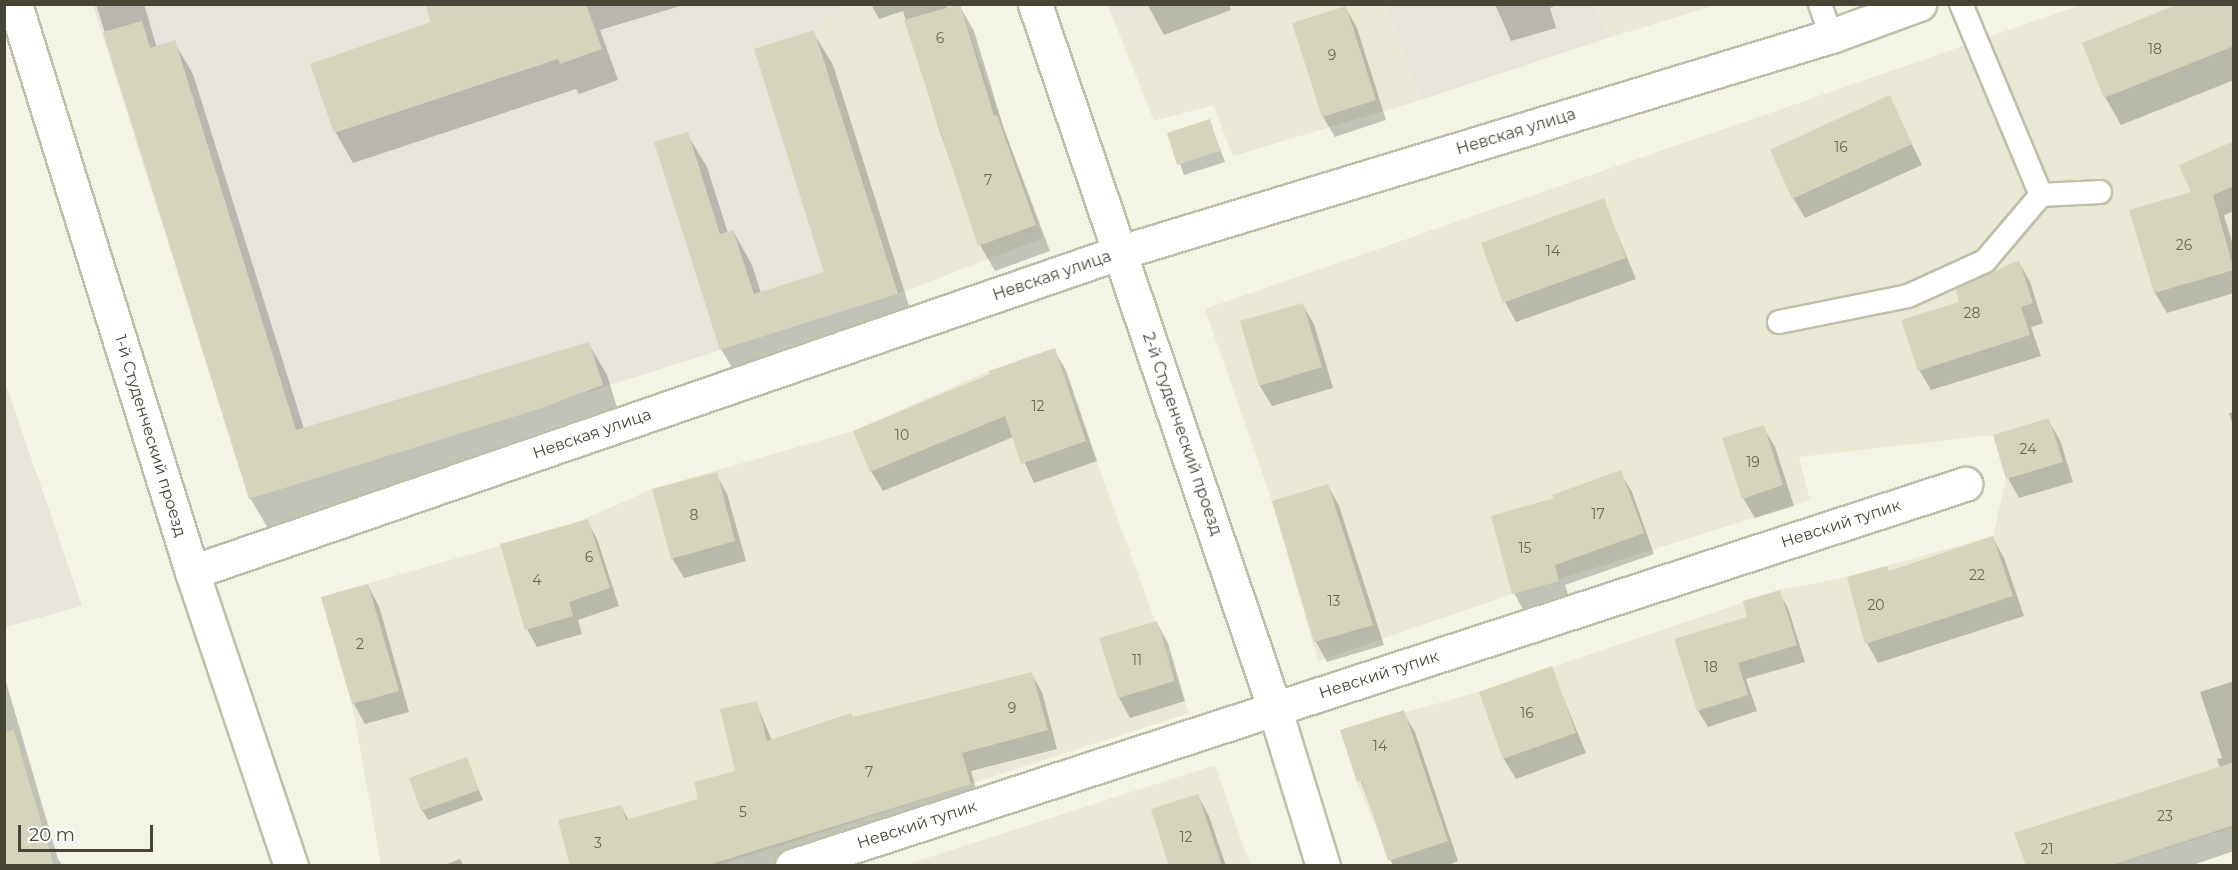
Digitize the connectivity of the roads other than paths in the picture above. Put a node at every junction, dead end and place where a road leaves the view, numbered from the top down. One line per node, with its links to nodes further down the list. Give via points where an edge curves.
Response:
1 (15, 4): 12 (street, 1-й Студенческий проезд)
2 (1035, 4): 9 (street, 2-й Студенческий проезд)
3 (1820, 4): 6 (lane)
4 (1919, 4): 6 (street, Невская улица)
5 (1961, 4): 8 (lane)
6 (1831, 36): 9 (street, Невская улица)
7 (2100, 192): 8 (lane)
8 (2042, 195): 10 (lane, via 1985,261 1908,296)
9 (1121, 252): 12 (street, Невская улица); 13 (street, 2-й Студенческий проезд)
10 (1779, 322)
11 (1965, 484): 13 (street, Невский тупик)
12 (192, 572): 14 (street, 1-й Студенческий проезд)
13 (1275, 710): 15 (street, Невский тупик); 16 (street, 2-й Студенческий проезд)
14 (291, 866)
15 (792, 866)
16 (1323, 866)

